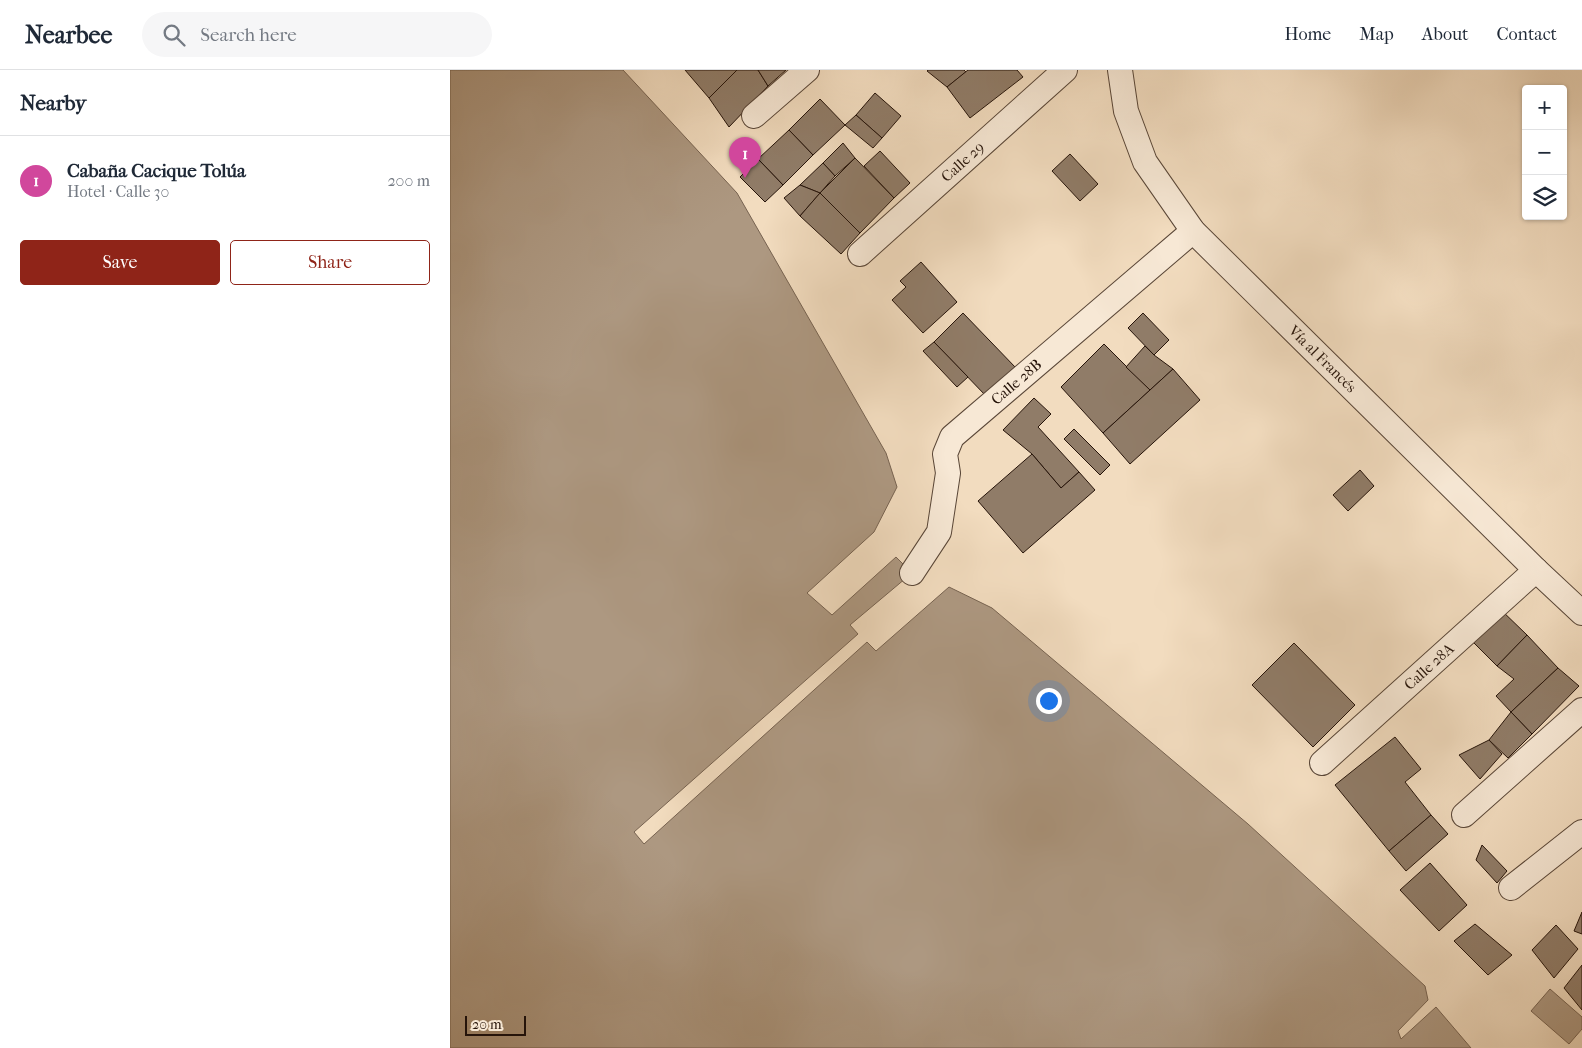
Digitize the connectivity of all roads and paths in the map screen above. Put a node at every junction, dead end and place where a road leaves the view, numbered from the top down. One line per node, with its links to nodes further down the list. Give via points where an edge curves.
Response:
1 (807, 70): 4 (street)
2 (1065, 70): 6 (street, Calle 29)
3 (1120, 70): 5 (street, Vía al Francés, via 1126,111 1145,162)
4 (754, 116)
5 (1192, 231): 7 (street, Vía al Francés); 8 (street, Calle 28B, via 952,437 946,454 948,473 940,532)
6 (860, 254)
7 (1536, 570): 9 (street, Vía al Francés); 11 (street, Calle 28A)
8 (912, 573)
9 (1582, 613)
10 (1582, 710): 12 (street)
11 (1322, 763)
12 (1464, 815)
13 (1582, 832): 14 (street)
14 (1511, 888)

